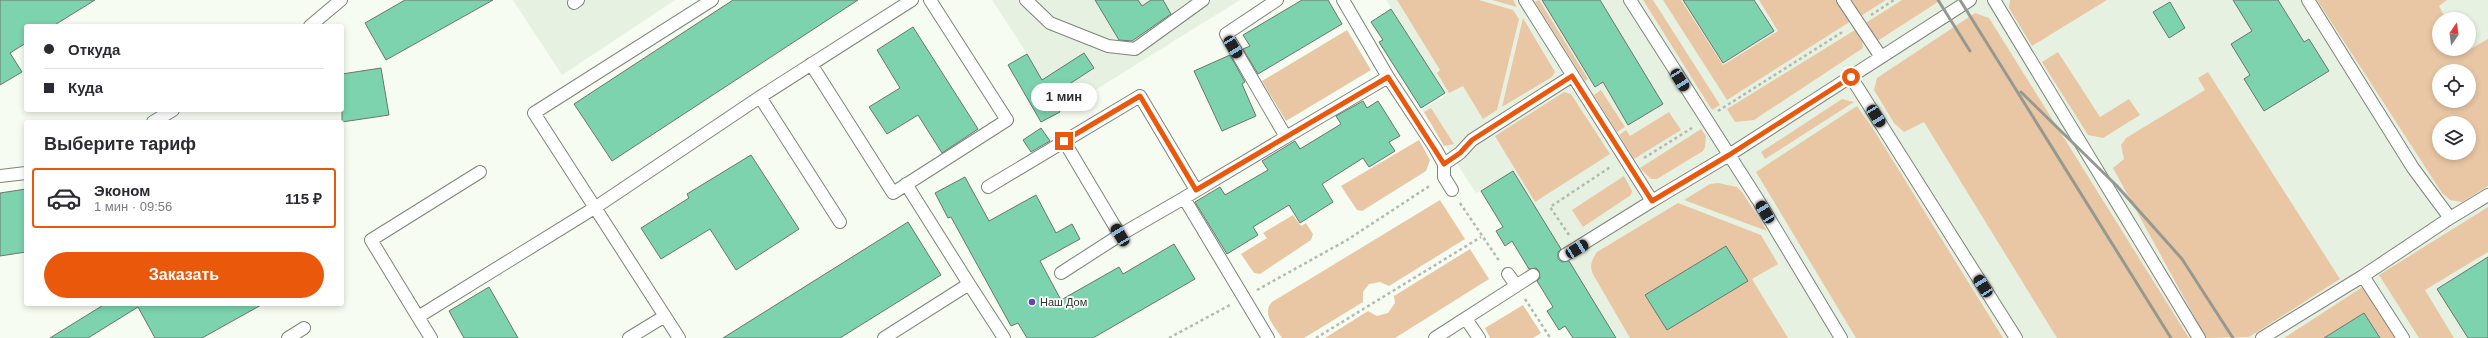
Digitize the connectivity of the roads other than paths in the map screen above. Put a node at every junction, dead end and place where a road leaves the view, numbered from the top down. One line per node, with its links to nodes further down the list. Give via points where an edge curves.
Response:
1 (341, 0): 15 (lane)
2 (712, 0): 38 (lane, via 534,113)
3 (912, 0): 17 (lane)
4 (930, 0): 31 (lane, via 1007,120)
5 (1026, 0): 6 (lane, via 1050,23 1108,46 1135,49)
6 (1203, 0)
7 (1277, 0): 24 (lane, via 1226,34)
8 (1343, 0): 19 (lane)
9 (1525, 0): 18 (lane)
10 (1630, 0): 26 (lane)
11 (1843, 0): 16 (lane)
12 (1970, 0): 16 (lane)
13 (1994, 0): 64 (lane)
14 (2308, 0): 39 (lane, via 2413,168)
15 (312, 24)
16 (1881, 57): 20 (lane)
17 (812, 64): 21 (lane); 31 (lane, via 893,193)
18 (1572, 76): 27 (lane, via 1472,140 1460,153); 37 (lane)
19 (1388, 77): 24 (lane); 27 (lane)
20 (1851, 77): 26 (lane); 63 (lane)
21 (760, 97): 38 (lane); 40 (lane)
22 (170, 112): 23 (lane)
23 (156, 120)
24 (1286, 137): 33 (lane)
25 (1064, 141): 32 (lane); 33 (lane, via 1140,96); 41 (lane)
26 (1729, 155): 37 (lane); 62 (lane)
27 (1444, 164): 34 (lane, via 1444,177)
28 (480, 172): 49 (lane, via 371,240)
29 (24, 173): 30 (lane)
30 (0, 176)
31 (906, 184): 47 (lane)
32 (988, 187)
33 (1196, 190): 36 (lane)
34 (1452, 190)
35 (2488, 195): 39 (lane)
36 (1184, 198): 41 (lane); 59 (lane)
37 (1652, 201): 42 (lane)
38 (596, 207): 49 (lane); 50 (lane)
39 (2450, 218): 46 (lane)
40 (840, 222)
41 (1120, 235): 43 (lane)
42 (1565, 255)
43 (1061, 273)
44 (1508, 274): 48 (lane)
45 (1533, 275): 48 (lane)
46 (2363, 276): 65 (lane); 66 (lane)
47 (969, 284): 57 (lane); 58 (lane)
48 (1516, 285): 51 (lane)
49 (418, 316): 54 (lane)
50 (665, 316): 55 (lane); 56 (lane)
51 (1466, 319): 60 (lane); 61 (lane)
52 (304, 328): 53 (lane)
53 (288, 338)
54 (431, 338)
55 (629, 338)
56 (679, 338)
57 (884, 338)
58 (1004, 338)
59 (1268, 338)
60 (1435, 338)
61 (1479, 338)
62 (1841, 338)
63 (2016, 338)
64 (2199, 338)
65 (2262, 338)
66 (2403, 338)

